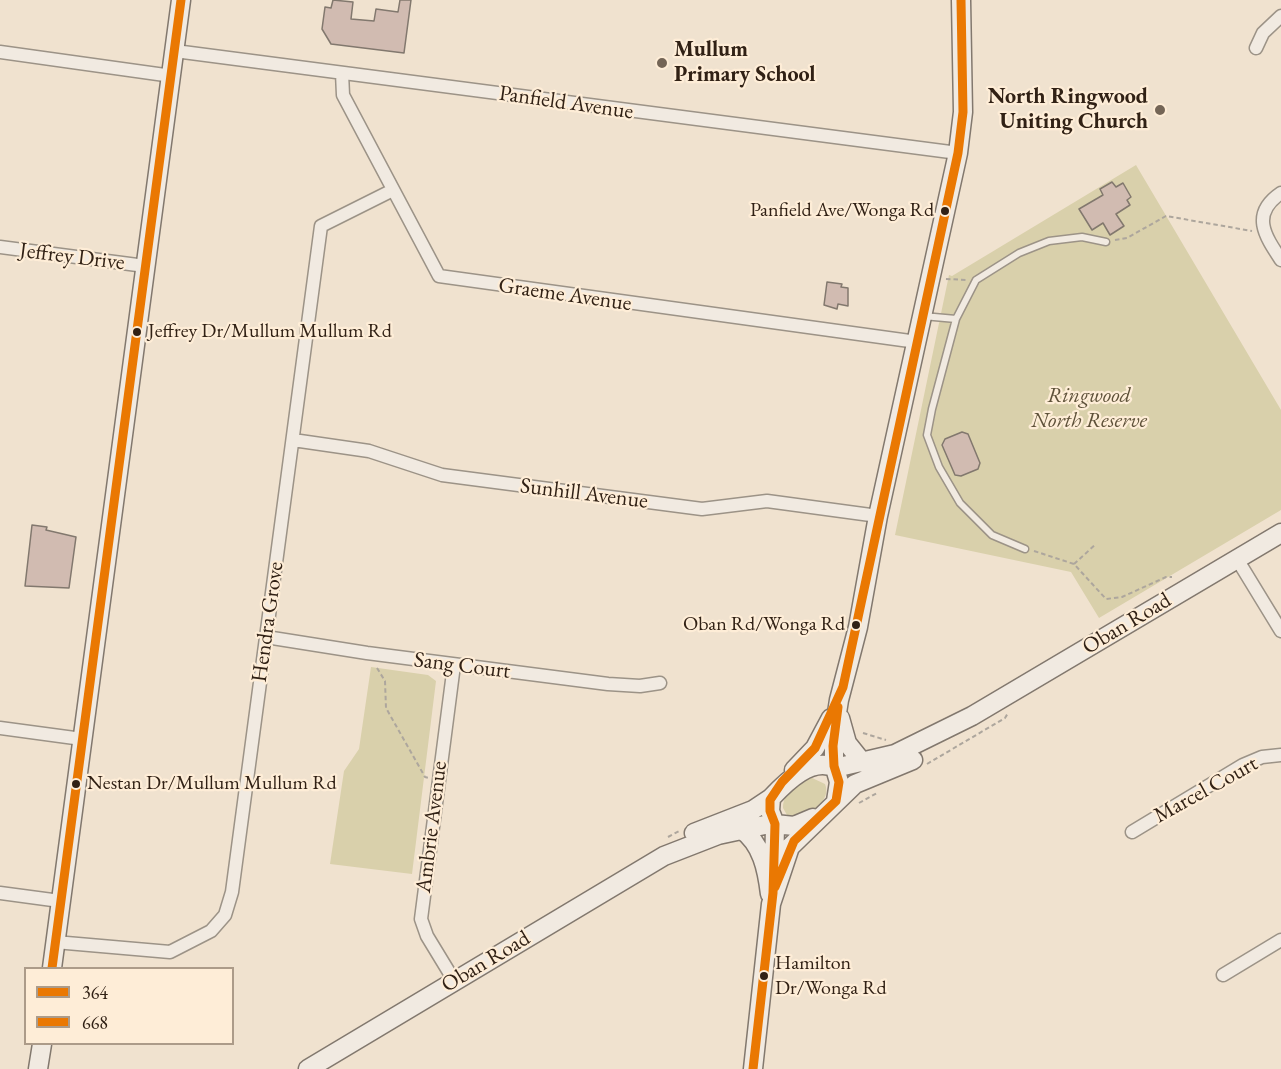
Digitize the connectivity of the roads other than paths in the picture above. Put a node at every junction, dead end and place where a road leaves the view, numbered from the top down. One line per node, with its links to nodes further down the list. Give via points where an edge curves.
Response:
1 (181, 0): 5 (main road)
2 (961, 0): 9 (main road, via 963,112)
3 (1281, 16): 4 (street, via 1263,33)
4 (1256, 48)
5 (175, 51): 7 (street, Panfield Avenue); 8 (main road)
6 (0, 52): 8 (street)
7 (342, 73): 9 (street, Panfield Avenue); 10 (street, Graeme Avenue, via 343,95)
8 (163, 75): 15 (main road)
9 (958, 153): 16 (main road)
10 (393, 190): 18 (street, Graeme Avenue, via 439,276 447,279); 19 (street, Hendra Grove, via 321,226)
11 (1281, 193): 14 (street, via 1269,202 1264,213 1264,233)
12 (1107, 242): 17 (lane, via 1082,237 1049,241 1019,253 976,280)
13 (0, 247): 15 (street, Jeffrey Drive)
14 (1281, 260)
15 (145, 266): 31 (main road)
16 (922, 316): 17 (lane); 18 (main road)
17 (956, 319): 22 (lane, via 927,435 939,467 960,503 992,535)
18 (917, 342): 20 (main road)
19 (293, 440): 20 (street, Sunhill Avenue, via 369,451 442,475 478,480 702,509 767,501); 25 (street, Hendra Grove)
20 (878, 516): 28 (main road, via 858,627)
21 (1281, 532): 23 (main road, Oban Road)
22 (1025, 549)
23 (1236, 559): 24 (street); 29 (main road, Oban Road)
24 (1281, 631)
25 (266, 637): 26 (street, Sang Court); 45 (street, Hendra Grove, via 232,892 225,915 211,931 170,952)
26 (454, 665): 27 (street, Sang Court, via 608,684); 48 (street, Ambrie Avenue, via 421,919)
27 (660, 683)
28 (839, 703): 33 (main road, via 847,743); 34 (main road, via 834,732); 35 (main road, via 815,748)
29 (972, 716): 33 (main road, Oban Road, via 908,749); 36 (main road, Oban Road, via 912,760 858,782)
30 (0, 728): 31 (street)
31 (82, 740): 43 (main road)
32 (1281, 755): 39 (street, Marcel Court, via 1244,765)
33 (863, 763): 34 (main road, Oban Road)
34 (835, 767): 35 (main road, Oban Road, via 819,765 805,770); 36 (main road, via 839,782)
35 (771, 797): 37 (main road, via 770,811); 40 (main road, Oban Road, via 753,810 695,832)
36 (835, 802): 37 (main road, Oban Road, via 802,824); 42 (main road, via 792,844)
37 (775, 824): 38 (main road, Oban Road); 42 (main road)
38 (741, 829): 40 (main road, Oban Road); 42 (main road, via 763,859)
39 (1132, 832)
40 (664, 856): 48 (main road, Oban Road)
41 (0, 893): 43 (street)
42 (772, 898): 52 (main road)
43 (60, 901): 45 (main road)
44 (1281, 940): 47 (street)
45 (55, 942): 46 (main road)
46 (52, 967)
47 (1223, 975)
48 (454, 982): 51 (main road, Oban Road)
49 (42, 1045): 50 (main road)
50 (38, 1069)
51 (308, 1069)
52 (753, 1069)

